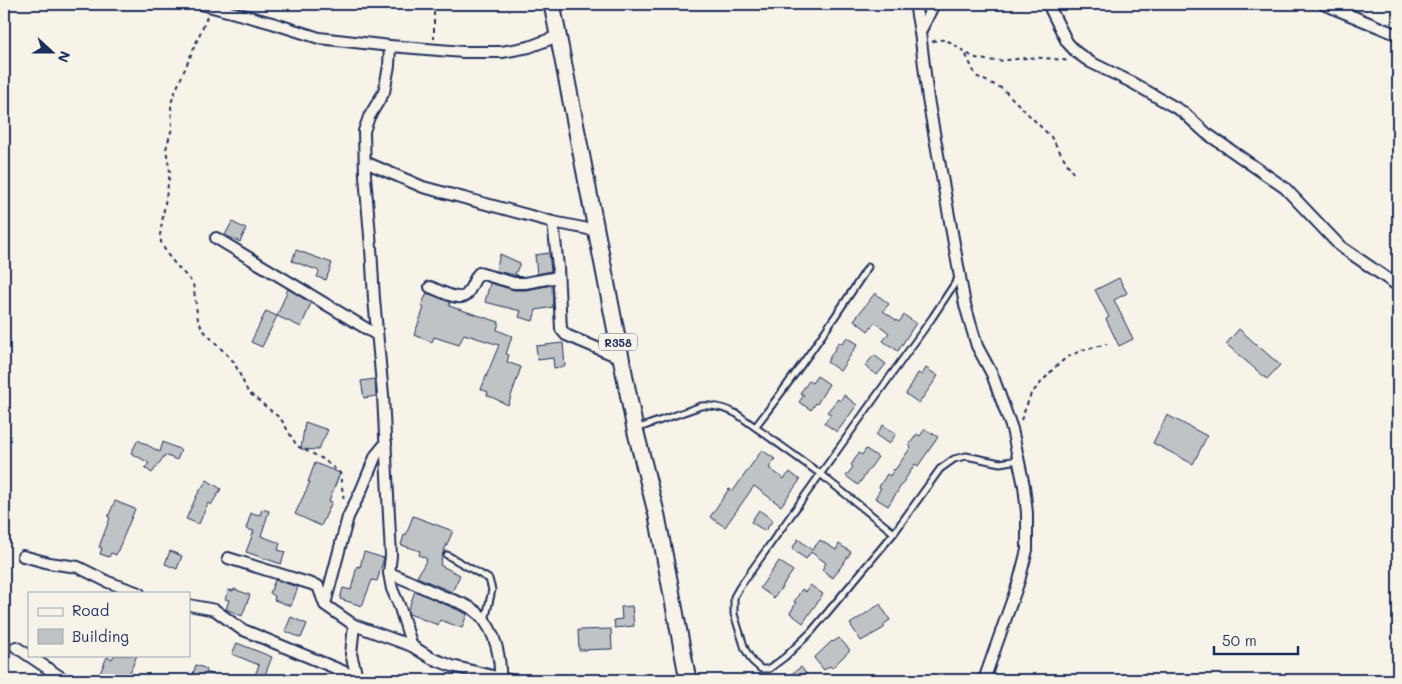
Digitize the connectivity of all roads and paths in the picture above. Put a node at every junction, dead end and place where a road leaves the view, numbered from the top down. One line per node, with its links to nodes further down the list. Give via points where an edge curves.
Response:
1 (201, 4): 8 (street)
2 (434, 4): 14 (path)
3 (552, 4): 11 (main road, R358)
4 (915, 4): 9 (street)
5 (934, 4): 9 (street)
6 (1048, 4): 16 (street, via 1071,48)
7 (1324, 4): 10 (street)
8 (212, 8): 12 (street, via 319,38); 36 (path, via 171,104 172,128 166,149 170,172 161,242 194,284 198,320 203,330 234,362 248,392 281,418 297,446 340,472)
9 (920, 32): 13 (street)
10 (1398, 35)
11 (558, 36): 14 (street, via 529,47 502,52); 20 (main road, R358)
12 (390, 46): 14 (street); 17 (street, via 384,92 365,127)
13 (922, 47): 15 (path, via 942,39); 23 (street)
14 (434, 49)
15 (965, 53): 16 (path, via 994,61 1029,58); 18 (path, via 976,76 1003,89 1051,137)
16 (1090, 62): 25 (street, via 1183,112 1206,133 1285,188 1340,246)
17 (365, 162): 19 (street, via 423,187); 27 (street)
18 (1073, 173)
19 (553, 222): 20 (street); 24 (street)
20 (598, 231): 29 (main road, R358)
21 (216, 238): 27 (street)
22 (868, 267): 30 (lane, via 825,333)
23 (959, 276): 32 (street, via 977,346 992,374); 35 (lane)
24 (558, 278): 26 (street, via 514,283 479,273 467,294 458,298); 29 (street, via 561,329 566,335)
25 (1398, 286)
26 (430, 287)
27 (377, 334): 33 (street)
28 (1107, 344): 32 (path, via 1082,350 1055,367 1031,394 1022,418)
29 (621, 358): 31 (main road, R358)
30 (755, 427): 31 (lane, via 737,414 712,405); 35 (lane)
31 (635, 429): 54 (main road, R358, via 657,516)
32 (1012, 429): 34 (street)
33 (386, 443): 36 (street, via 376,456); 41 (street)
34 (1018, 460): 37 (lane, via 1000,463 966,456 954,459 940,469); 55 (street, via 1027,513 1027,550)
35 (819, 473): 37 (lane); 37 (lane, via 734,597 734,614 745,649 761,670 769,669 810,632)
36 (348, 517): 44 (street)
37 (894, 533)
38 (447, 555): 45 (lane, via 489,578 492,590)
39 (23, 556): 42 (street, via 78,567)
40 (228, 558): 44 (street, via 318,586)
41 (389, 572): 45 (street, via 470,608); 47 (street)
42 (136, 592)
43 (190, 605): 51 (street, via 215,610 241,629)
44 (325, 605): 46 (street)
45 (485, 622): 52 (street, via 498,653)
46 (354, 625): 47 (street); 51 (street, via 351,654)
47 (412, 646): 52 (street, via 452,666)
48 (16, 647): 49 (street)
49 (28, 655)
50 (29, 656): 53 (street)
51 (358, 679)
52 (503, 679)
53 (65, 680)
54 (688, 680)
55 (984, 680)

